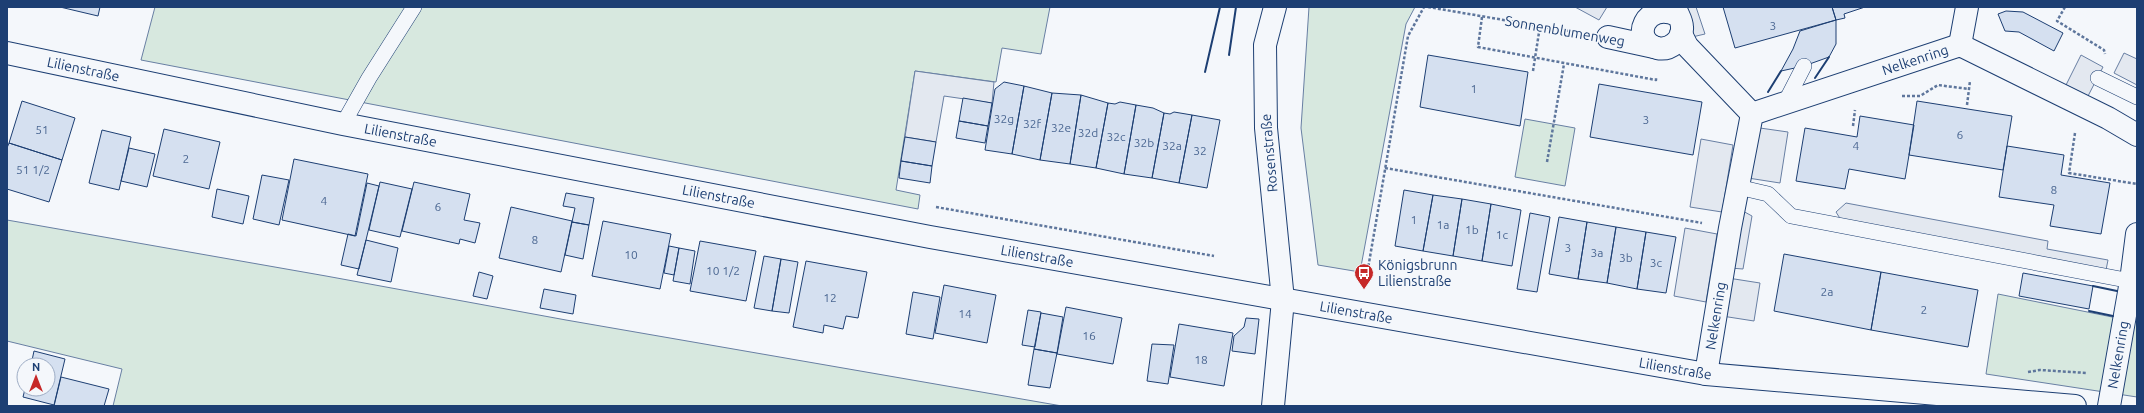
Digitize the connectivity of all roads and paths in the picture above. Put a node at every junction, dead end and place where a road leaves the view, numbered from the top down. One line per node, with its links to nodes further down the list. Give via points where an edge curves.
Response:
1 (414, 7): 24 (lane)
2 (1275, 7): 35 (street, Rosenstraße, via 1265,45 1265,101)
3 (1424, 7): 27 (path, via 1408,36)
4 (1428, 7): 8 (path, Sonnenblumenweg)
5 (1967, 7): 11 (street)
6 (2065, 7): 19 (path, via 2057,22 2104,50)
7 (1662, 14): 12 (street, via 1674,45); 12 (street, Sonnenblumenweg, via 1644,20 1642,32); 23 (street, via 1687,46)
8 (1482, 17): 9 (path, Sonnenblumenweg); 14 (path, via 1478,47)
9 (1540, 26): 10 (path, Sonnenblumenweg); 14 (path)
10 (1608, 37): 12 (street, Sonnenblumenweg)
11 (1960, 45): 21 (street, Nelkenring); 22 (street, Nelkenring)
12 (1657, 48): 15 (path, via 1656,80)
13 (7, 53): 24 (street, Lilienstraße)
14 (1535, 58): 15 (path); 17 (path)
15 (1564, 64): 26 (path)
16 (1804, 66): 21 (lane)
17 (1533, 71)
18 (2098, 78): 19 (lane)
19 (2113, 84): 20 (lane)
20 (2137, 97)
21 (1784, 103): 23 (street, Nelkenring)
22 (2080, 105): 25 (street, Nelkenring); 28 (path, via 2068,173)
23 (1752, 114): 29 (street, Nelkenring)
24 (343, 124): 35 (street, Lilienstraße, via 930,237)
25 (2137, 135)
26 (1547, 162)
27 (1385, 168): 31 (path); 36 (path)
28 (2137, 184)
29 (1738, 187): 31 (street, Nelkenring); 34 (lane, via 1768,194 1791,216)
30 (936, 207): 33 (path)
31 (1730, 228): 38 (street, Nelkenring)
32 (2137, 234): 34 (street, Nelkenring)
33 (1220, 258)
34 (2131, 280): 39 (street, Nelkenring)
35 (1283, 300): 36 (street, Lilienstraße); 40 (street, Rosenstraße)
36 (1359, 313): 38 (street, Lilienstraße)
37 (2026, 373): 39 (path, via 2040,370)
38 (1706, 374): 41 (street, Lilienstraße)
39 (2115, 375): 42 (street, Nelkenring)
40 (1273, 406)
41 (2075, 406)
42 (2109, 406)

